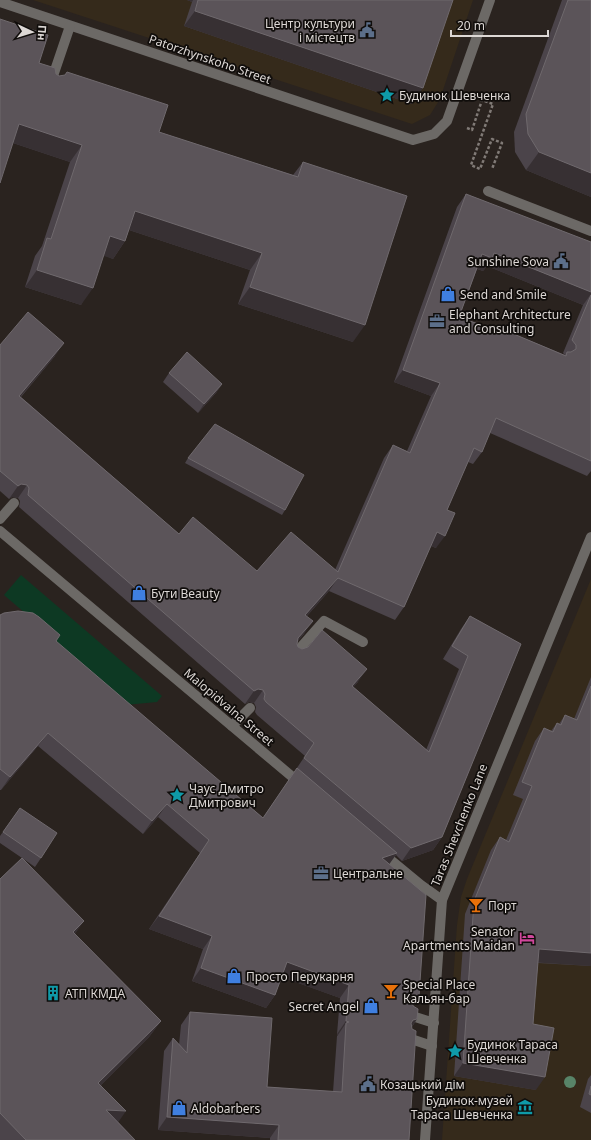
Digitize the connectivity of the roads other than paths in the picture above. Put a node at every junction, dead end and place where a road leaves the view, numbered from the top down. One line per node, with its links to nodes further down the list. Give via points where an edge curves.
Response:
1 (490, 0): 3 (street, Patorzhynskoho Street, via 447,121 434,134 413,140)
2 (0, 2): 3 (street, Patorzhynskoho Street)
3 (70, 26): 4 (street)
4 (49, 87)
5 (488, 190): 6 (street)
6 (591, 231)
7 (14, 504): 8 (street)
8 (0, 519)
9 (0, 531): 14 (street, Malopidvalna Street)
10 (591, 537): 17 (street, Taras Shevchenko Lane)
11 (364, 642): 12 (street, via 324,621)
12 (294, 655)
13 (250, 708): 14 (street)
14 (232, 726): 15 (street, Malopidvalna Street)
15 (308, 790)
16 (373, 845): 17 (street)
17 (442, 900): 19 (street, Taras Shevchenko Lane)
18 (409, 1015): 19 (street)
19 (434, 1023): 21 (street, Taras Shevchenko Lane)
20 (408, 1038): 21 (street)
21 (432, 1046): 22 (street, Taras Shevchenko Lane)
22 (425, 1140)

